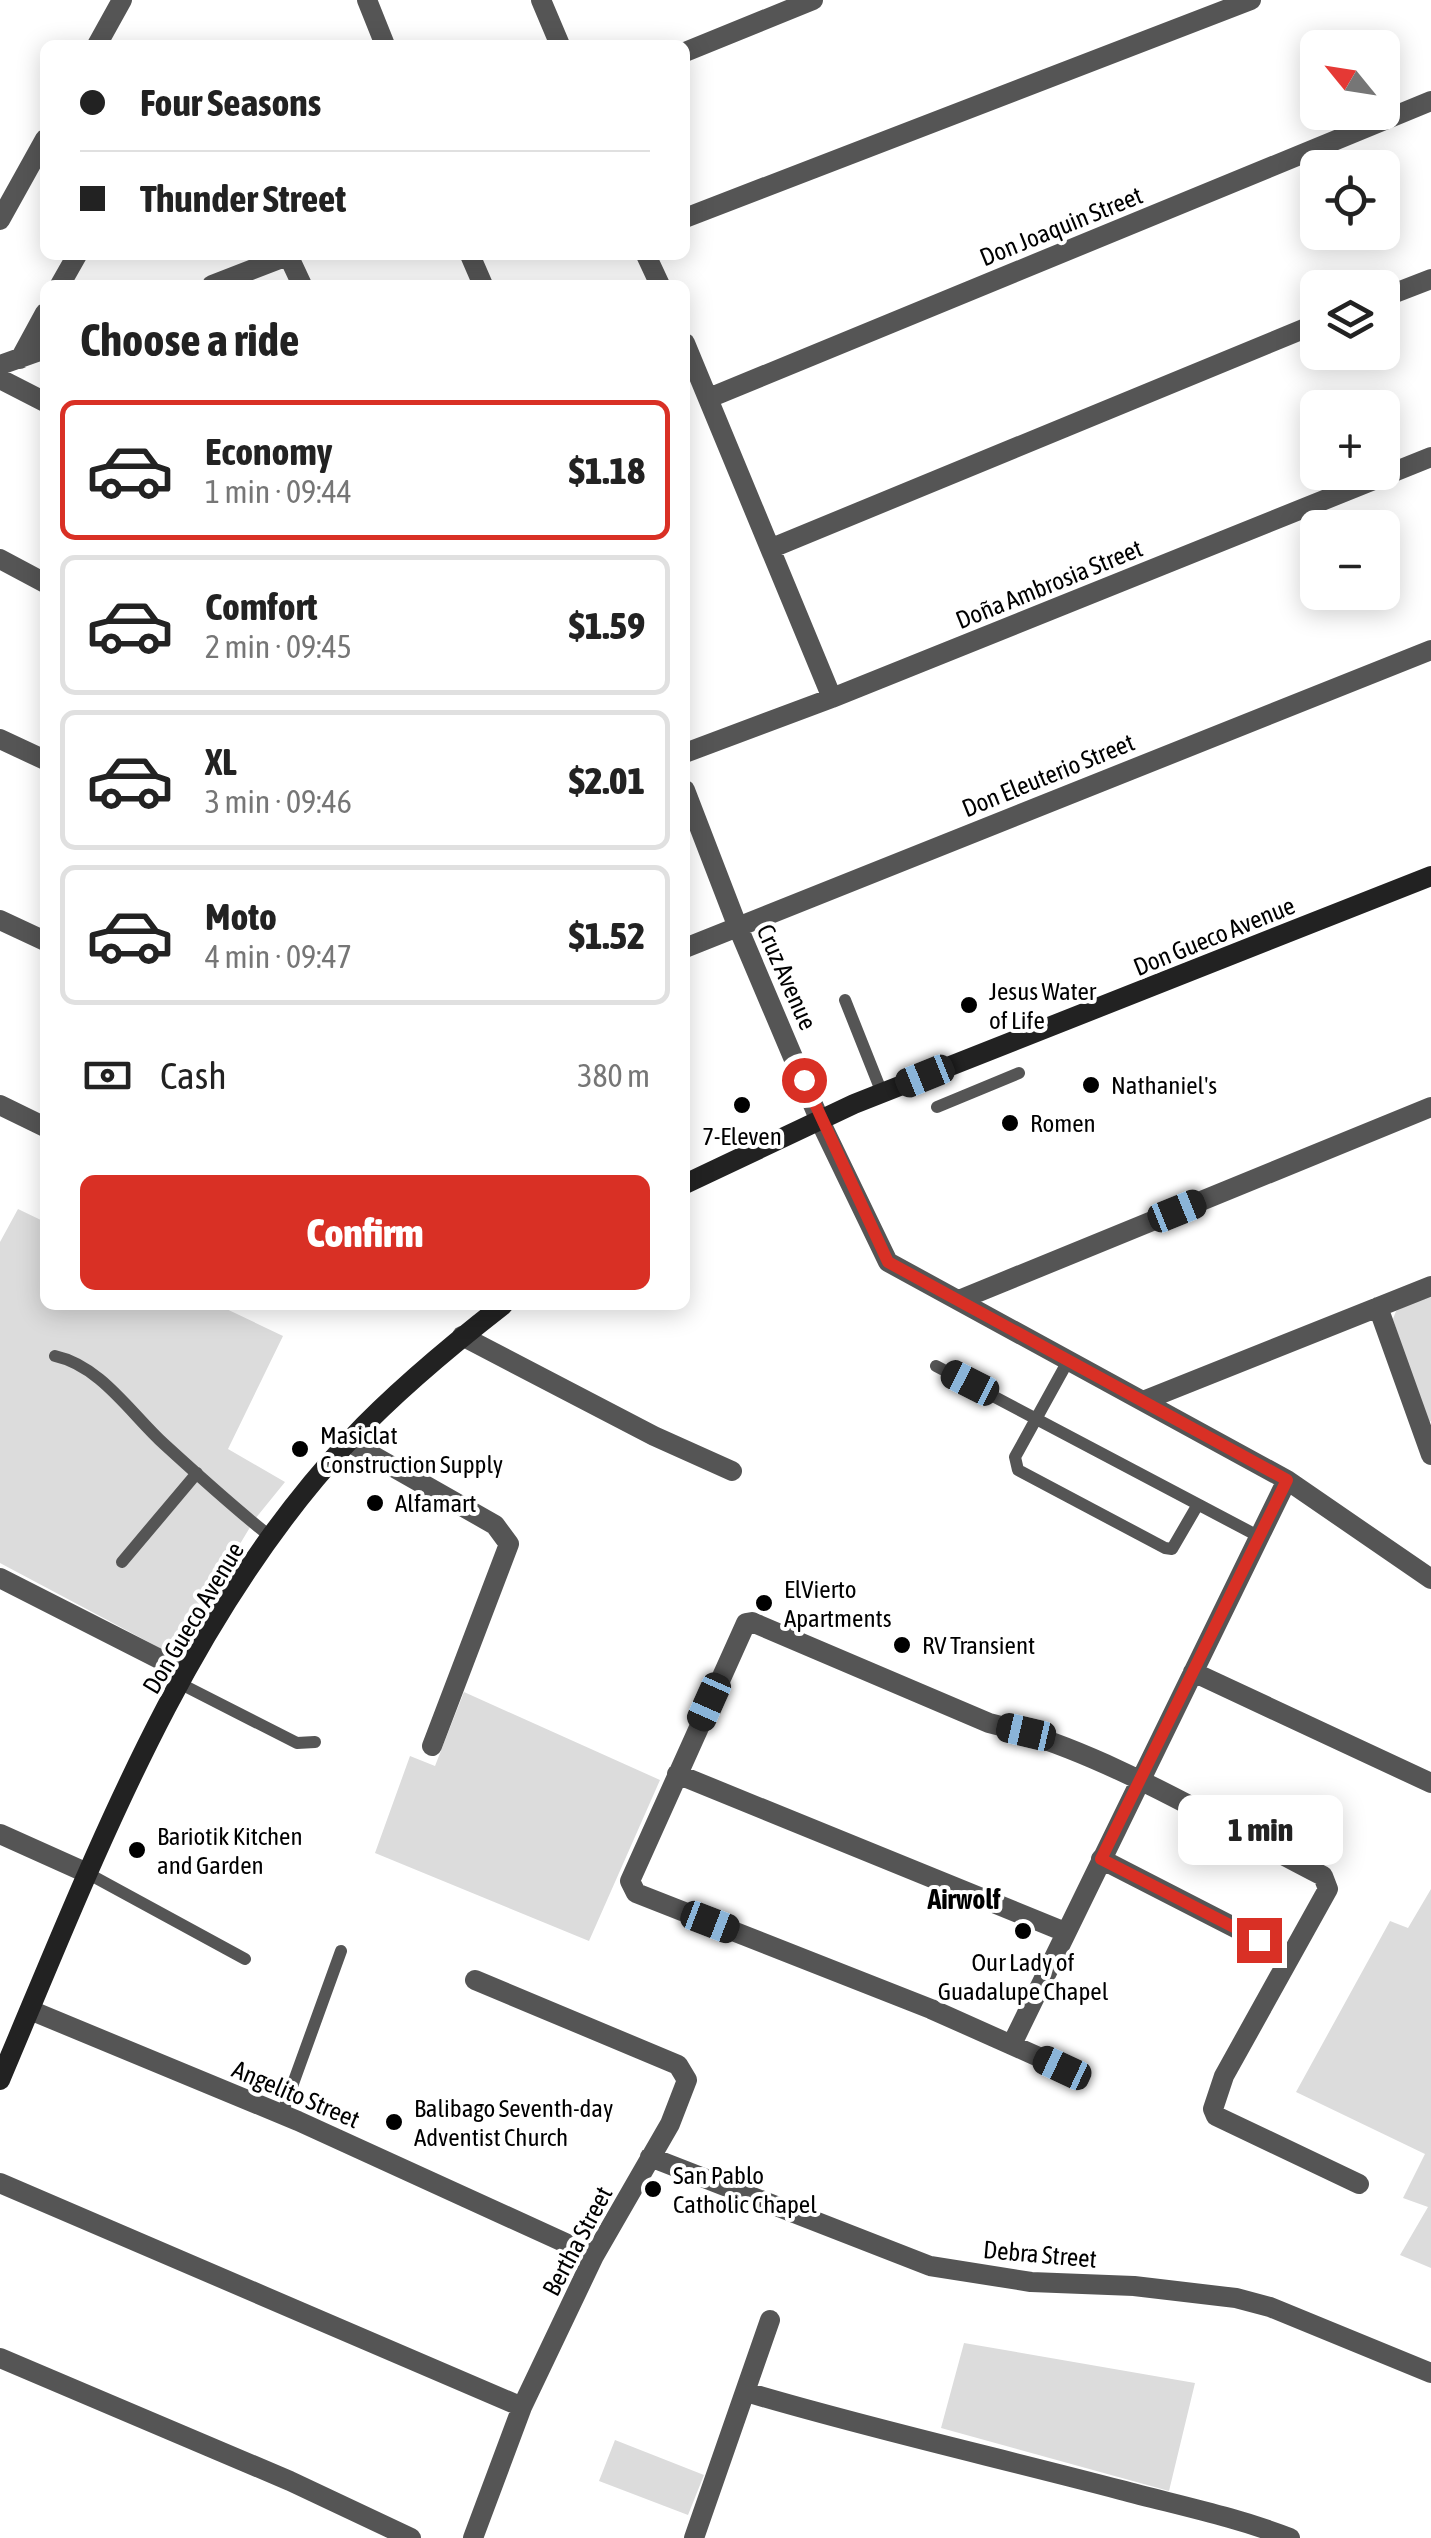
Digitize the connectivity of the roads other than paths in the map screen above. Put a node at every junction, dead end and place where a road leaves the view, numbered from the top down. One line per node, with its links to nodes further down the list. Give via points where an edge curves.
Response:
1 (122, 0): 6 (street)
2 (541, 0): 8 (street)
3 (813, 0): 9 (street)
4 (1251, 0): 12 (street)
5 (370, 1): 7 (street)
6 (100, 40)
7 (383, 40)
8 (558, 40)
9 (690, 50)
10 (1431, 101): 24 (street, Don Joaquin Street)
11 (40, 148): 13 (street)
12 (690, 216)
13 (0, 220)
14 (276, 260): 16 (street)
15 (1431, 279): 17 (street)
16 (225, 280)
17 (1400, 291)
18 (40, 320): 22 (street)
19 (1300, 330): 27 (street)
20 (40, 351): 22 (street)
21 (690, 353): 24 (street)
22 (10, 362)
23 (0, 379): 25 (street)
24 (710, 398): 27 (street)
25 (40, 399)
26 (1431, 457): 31 (street, Doña Ambrosia Street)
27 (772, 548): 31 (street)
28 (0, 559): 29 (street)
29 (40, 580)
30 (1431, 650): 38 (street, Don Eleuterio Street)
31 (832, 698): 33 (street, Doña Ambrosia Street)
32 (0, 739): 34 (street)
33 (690, 751)
34 (40, 758)
35 (690, 803): 38 (street, Cruz Avenue)
36 (1431, 876): 43 (main road, Don Gueco Avenue)
37 (0, 920): 39 (street)
38 (737, 925): 40 (street, Don Eleuterio Street); 47 (street, Cruz Avenue)
39 (40, 939)
40 (690, 946)
41 (845, 1000): 43 (lane)
42 (1019, 1073): 45 (lane)
43 (882, 1093): 47 (main road, Don Gueco Avenue)
44 (0, 1105): 48 (street)
45 (937, 1107)
46 (1431, 1107): 51 (street)
47 (820, 1121): 49 (main road, Don Gueco Avenue); 51 (street, Cruz Avenue, via 888,1262)
48 (40, 1125)
49 (690, 1182)
50 (1431, 1286): 52 (street)
51 (958, 1300): 56 (street, Cruz Avenue)
52 (1378, 1307): 58 (street); 61 (street)
53 (496, 1310): 54 (main road, Don Gueco Avenue)
54 (462, 1336): 60 (main road, Don Gueco Avenue); 62 (street)
55 (56, 1356): 63 (lane, via 98,1378)
56 (1068, 1361): 58 (street, Cruz Avenue); 59 (lane)
57 (936, 1366): 59 (lane)
58 (1143, 1401): 64 (street, Cruz Avenue)
59 (1036, 1416): 65 (lane); 65 (lane, via 1015,1457 1018,1470 1165,1548 1177,1543)
60 (348, 1442): 67 (main road, Don Gueco Avenue); 74 (street, via 495,1524 509,1544)
61 (1431, 1455)
62 (732, 1471)
63 (198, 1473): 67 (lane); 68 (lane)
64 (1287, 1480): 66 (street); 70 (street, Cruz Avenue)
65 (1197, 1506): 66 (lane)
66 (1258, 1536): 71 (street)
67 (271, 1537): 72 (main road, Don Gueco Avenue)
68 (122, 1562)
69 (0, 1578): 72 (street)
70 (1431, 1579)
71 (1193, 1672): 76 (street); 77 (street)
72 (182, 1678): 73 (lane, via 296,1742); 80 (main road, Don Gueco Avenue)
73 (315, 1742)
74 (432, 1746)
75 (678, 1774): 76 (street, via 741,1629 752,1622); 81 (street); 87 (street, via 630,1881 636,1893)
76 (1138, 1781): 79 (street); 83 (street, via 1323,1876 1328,1889)
77 (1431, 1783)
78 (0, 1834): 80 (street)
79 (1101, 1859): 81 (street); 83 (street)
80 (86, 1873): 84 (lane); 86 (main road, Don Gueco Avenue)
81 (1065, 1932): 87 (street)
82 (341, 1950): 90 (lane)
83 (1290, 1956): 93 (street, via 1224,2076 1213,2109)
84 (245, 1959)
85 (475, 1980): 91 (street, Bertha Street, via 678,2065 686,2087)
86 (30, 2010): 89 (main road, Don Gueco Avenue); 90 (street, Angelito Street)
87 (1012, 2044): 88 (street)
88 (1062, 2068)
89 (0, 2080)
90 (282, 2114): 94 (street, Angelito Street)
91 (650, 2157): 94 (street, Bertha Street); 97 (street, Debra Street, via 930,2266 1031,2282 1236,2298)
92 (0, 2183): 99 (street)
93 (1360, 2184)
94 (594, 2256): 99 (street, Bertha Street)
95 (770, 2320): 98 (street)
96 (0, 2358): 100 (street)
97 (1431, 2373)
98 (746, 2392): 102 (street); 103 (street)
99 (522, 2408): 101 (street, Bertha Street)
100 (412, 2538)
101 (473, 2538)
102 (694, 2538)
103 (1290, 2538)

